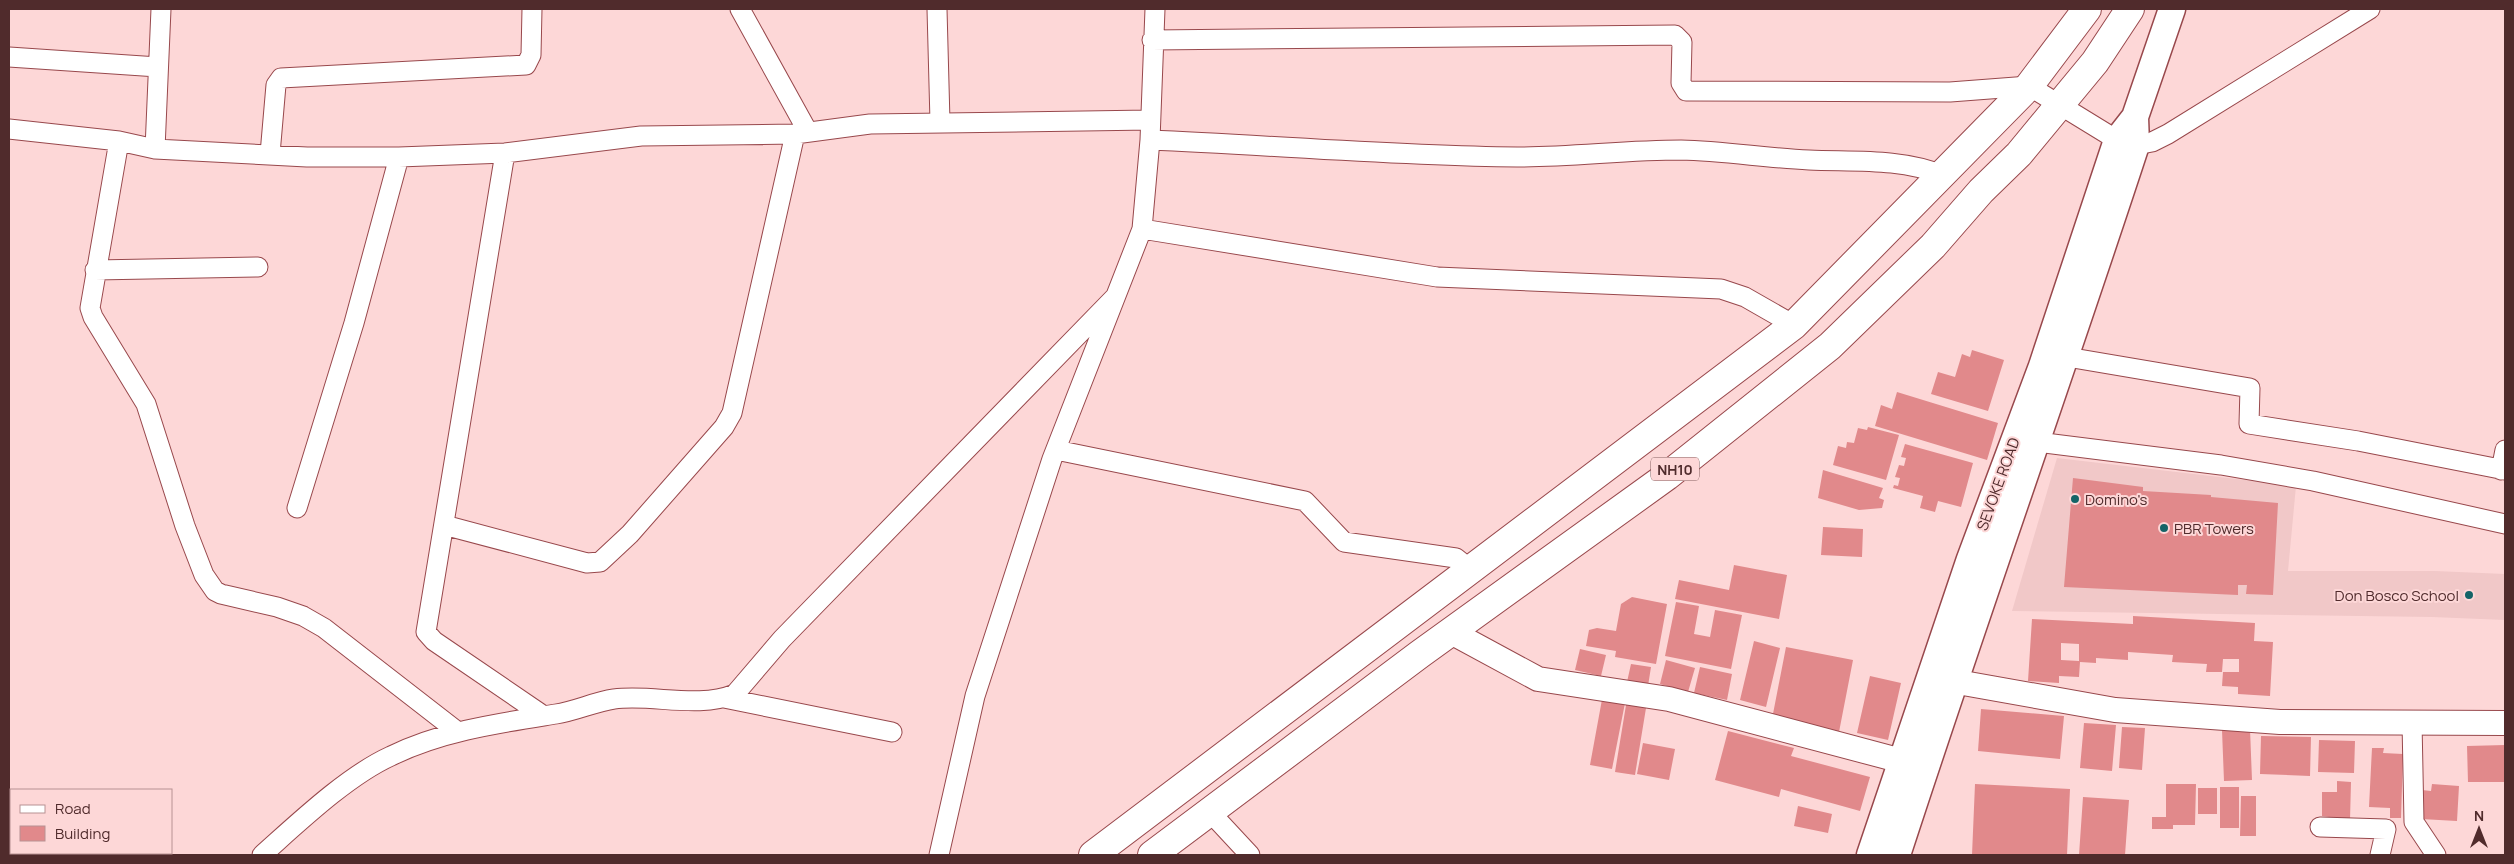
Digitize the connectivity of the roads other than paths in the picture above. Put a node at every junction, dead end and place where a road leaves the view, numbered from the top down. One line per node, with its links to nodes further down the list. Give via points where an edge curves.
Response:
1 (161, 9): 12 (street)
2 (532, 9): 24 (street, via 531,55 526,66 281,78 276,85)
3 (740, 9): 18 (street)
4 (938, 9): 16 (street)
5 (1155, 9): 10 (street)
6 (2087, 9): 13 (highway)
7 (2130, 9): 14 (highway, NH10, via 2095,62)
8 (2172, 9): 21 (main road, SEVOKE ROAD)
9 (2370, 9): 21 (street, via 2168,134 2152,142)
10 (1152, 40): 13 (street, via 1675,35 1682,42 1682,87 1691,92 1950,92); 15 (street)
11 (9, 57): 12 (street)
12 (158, 67): 22 (street)
13 (2029, 86): 14 (street); 26 (highway)
14 (2060, 105): 21 (street); 41 (highway, NH10, via 2019,154 1932,246 1830,346 1667,476)
15 (1150, 120): 16 (street); 19 (street)
16 (940, 122): 18 (street, via 870,124)
17 (9, 129): 20 (street)
18 (802, 133): 23 (street, via 641,136); 39 (street, via 732,413 630,534 600,562 587,563)
19 (1150, 140): 26 (street, via 1322,150 1518,156 1639,151 1729,152 1805,160 1904,164); 27 (street)
20 (119, 142): 22 (street); 29 (street)
21 (2126, 143): 32 (main road, SEVOKE ROAD); 42 (main road, SEVOKE ROAD, via 1970,559)
22 (155, 148): 24 (street)
23 (505, 152): 25 (street); 39 (street)
24 (270, 154): 25 (street)
25 (399, 157): 37 (street, via 354,323)
26 (1942, 175): 31 (highway)
27 (1142, 229): 30 (street); 31 (street, via 1437,277 1721,289 1745,297)
28 (258, 267): 29 (street)
29 (95, 270): 47 (street, via 90,298 93,317 146,404 185,526 210,586 221,594 304,616)
30 (1115, 297): 34 (street); 43 (street, via 782,639 742,687)
31 (1794, 325): 40 (highway)
32 (2066, 357): 33 (main road, SEVOKE ROAD); 36 (street, via 2250,388 2249,424 2358,441)
33 (2037, 442): 38 (street, via 2221,465 2312,481); 42 (main road, SEVOKE ROAD)
34 (1056, 450): 40 (street, via 1305,501 1344,542 1456,558); 55 (street, via 975,696)
35 (2505, 450): 36 (street)
36 (2503, 470)
37 (297, 508)
38 (2505, 524)
39 (444, 525): 44 (street, via 427,634)
40 (1471, 570): 56 (highway)
41 (1451, 632): 49 (street, via 1538,679 1669,699); 50 (highway, NH10)
42 (1942, 679): 45 (street, via 2116,710 2280,722); 49 (main road, SEVOKE ROAD); 60 (main road, SEVOKE ROAD)
43 (724, 698): 44 (street, via 614,699); 48 (street)
44 (544, 716): 47 (street)
45 (2412, 722): 46 (street); 53 (street, via 2413,814)
46 (2505, 723)
47 (458, 732): 54 (street, via 390,756 345,785)
48 (892, 732)
49 (1902, 761): 59 (main road, SEVOKE ROAD)
50 (1210, 812): 57 (highway, NH10); 58 (street)
51 (2320, 827): 52 (street)
52 (2386, 829): 53 (street); 61 (street)
53 (2418, 829): 62 (street)
54 (262, 855)
55 (939, 855)
56 (1093, 855)
57 (1152, 855)
58 (1250, 855)
59 (1870, 855)
60 (1897, 855)
61 (2380, 855)
62 (2436, 855)

